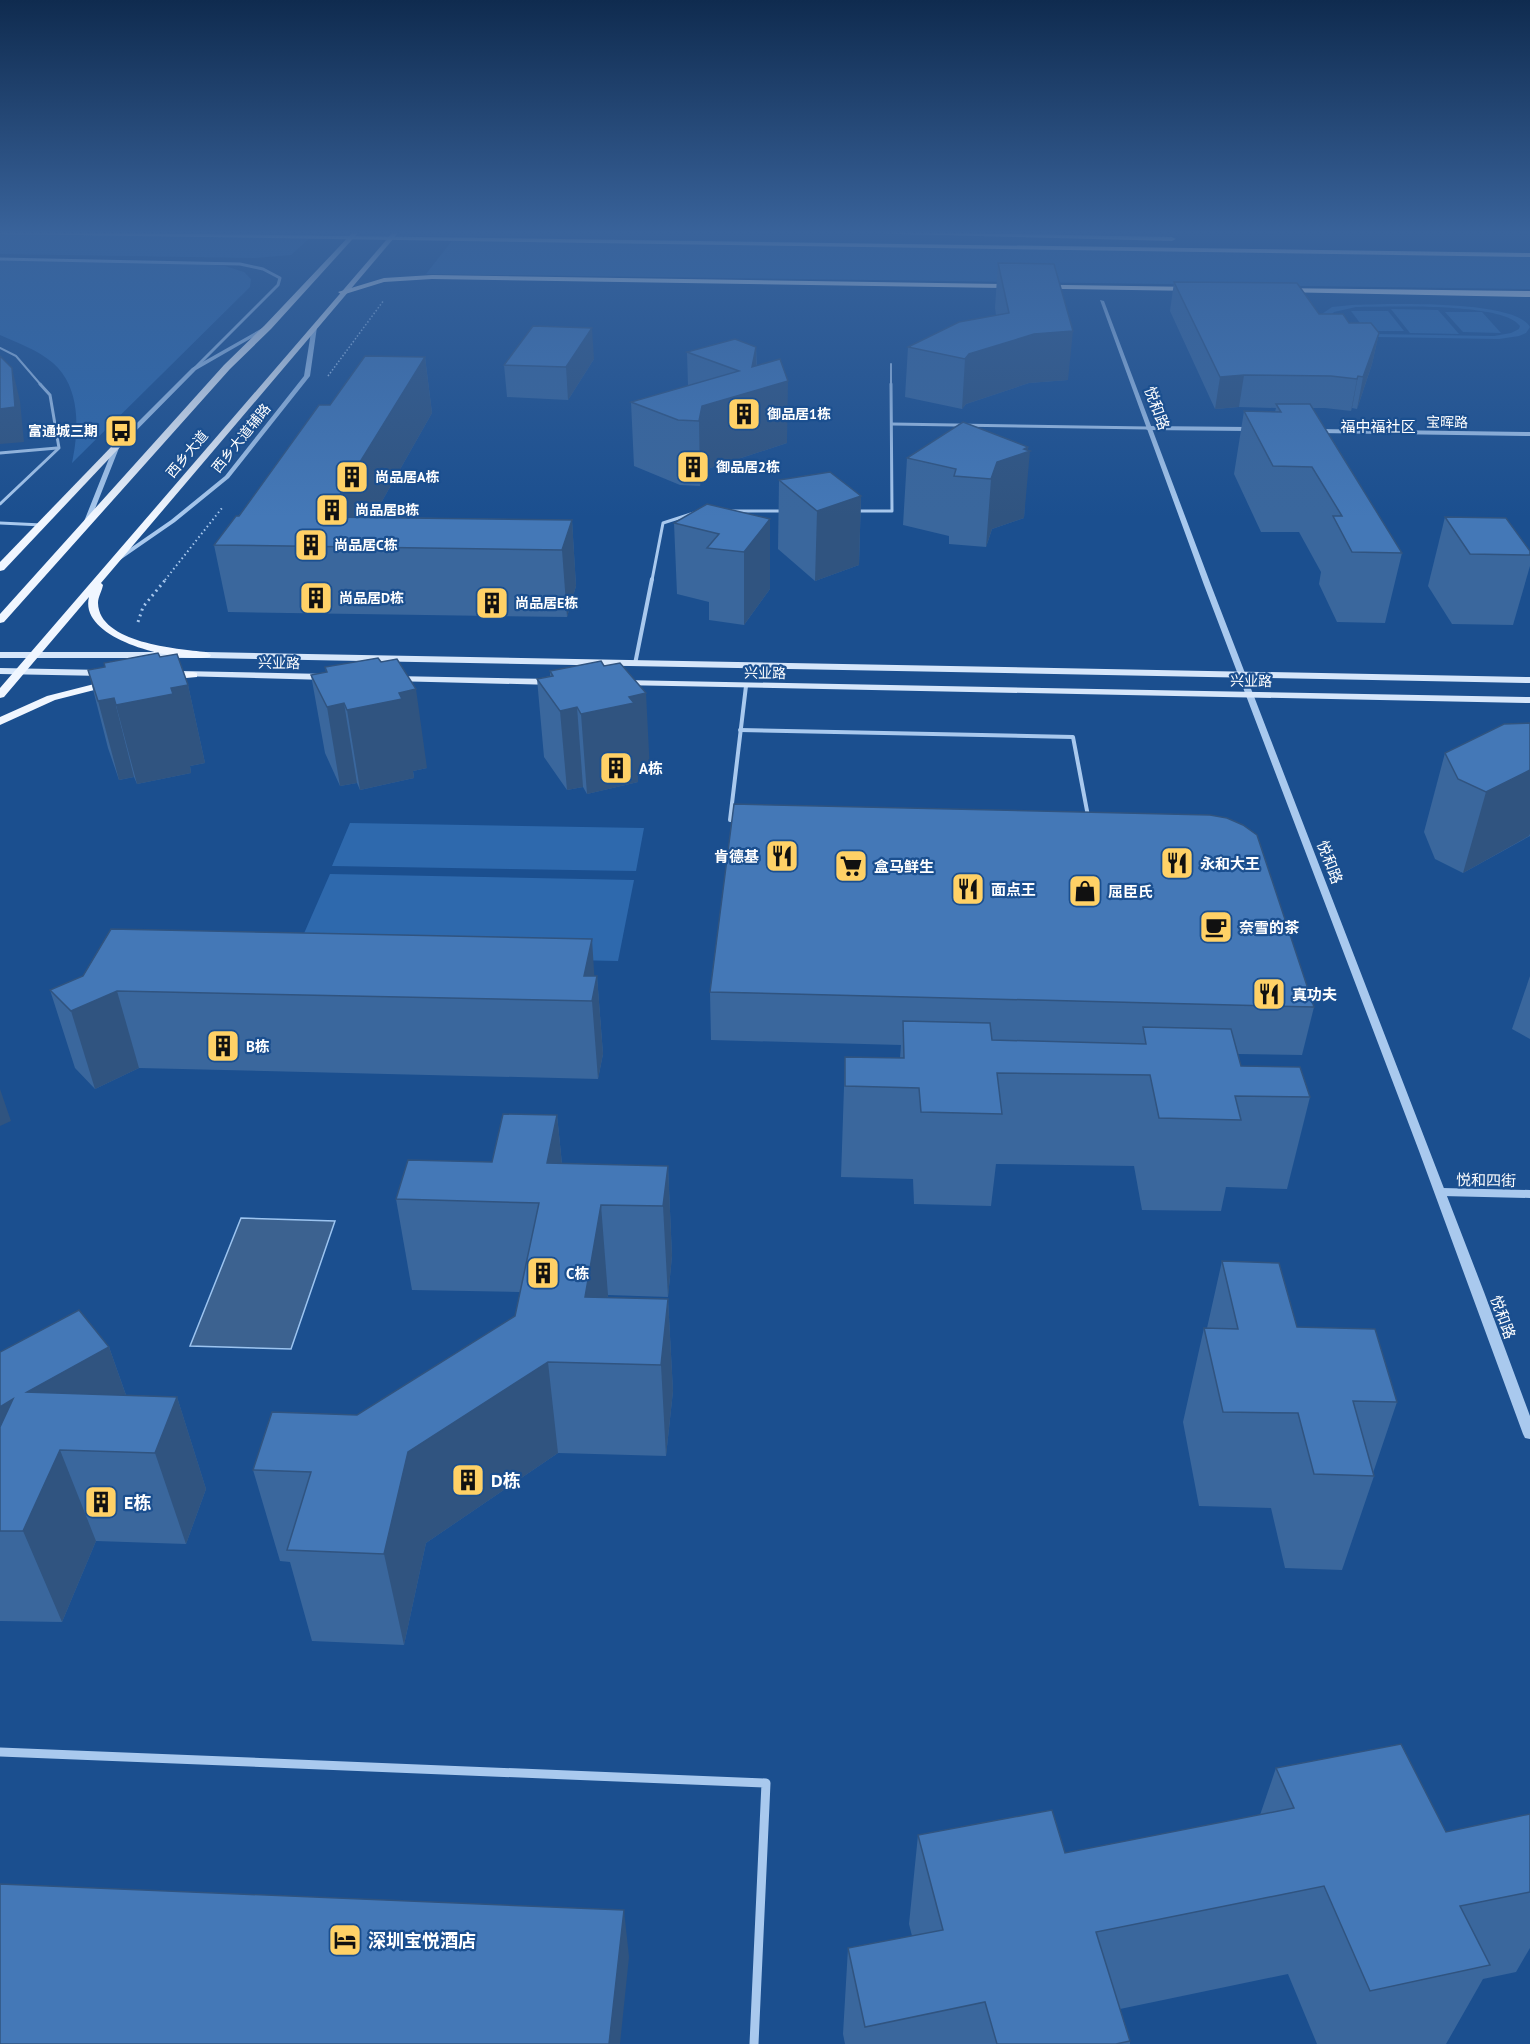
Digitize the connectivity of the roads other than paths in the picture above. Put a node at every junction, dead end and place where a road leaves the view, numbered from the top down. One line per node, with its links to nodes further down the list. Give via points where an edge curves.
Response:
1 (237, 326): 7 (street)
2 (1111, 326): 9 (street, 悦和路)
3 (268, 327): 7 (street); 22 (main road, 西乡大道)
4 (314, 327): 24 (main road, 西乡大道); 24 (street, 西乡大道辅路, via 307,376 227,477)
5 (0, 348): 14 (lane, via 16,356 50,395)
6 (891, 364): 8 (lane)
7 (194, 369): 13 (street)
8 (892, 424): 9 (lane); 20 (lane, via 892,511)
9 (1148, 428): 10 (street); 38 (street, 悦和路)
10 (1250, 429)
11 (1318, 430): 12 (street, 宝晖路)
12 (1530, 434)
13 (116, 447): 22 (street); 23 (main road)
14 (58, 448): 15 (lane); 16 (lane)
15 (0, 453)
16 (0, 504)
17 (700, 511): 33 (lane, via 663,523)
18 (724, 511): 19 (lane)
19 (784, 511)
20 (844, 511)
21 (0, 523): 23 (lane)
22 (86, 524): 26 (main road, 西乡大道)
23 (42, 525): 25 (main road)
24 (118, 559): 27 (main road, 西乡大道)
25 (0, 568)
26 (37, 580): 28 (main road); 29 (main road, 西乡大道)
27 (99, 581): 31 (main road, via 93,602 99,621 108,629 150,647); 32 (main road, 西乡大道)
28 (0, 603)
29 (0, 620)
30 (0, 655): 32 (main road, 兴业路)
31 (207, 655): 32 (main road, 兴业路); 33 (main road, 兴业路)
32 (35, 656): 35 (main road, 西乡大道)
33 (634, 664): 38 (main road, 兴业路)
34 (0, 671): 35 (main road)
35 (21, 671): 36 (main road); 47 (main road, 西乡大道)
36 (113, 673)
37 (193, 675): 39 (main road); 40 (main road, 兴业路)
38 (1241, 675): 42 (main road, 兴业路); 48 (street, 悦和路)
39 (155, 676)
40 (334, 678)
41 (381, 678): 44 (main road)
42 (1530, 680)
43 (124, 681): 50 (main road, via 51,698)
44 (570, 682)
45 (617, 683): 46 (main road, 兴业路)
46 (746, 686): 48 (main road, 兴业路); 51 (lane)
47 (0, 695)
48 (1248, 695): 49 (main road, 兴业路); 54 (street, 悦和路)
49 (1530, 700)
50 (0, 721)
51 (740, 730): 52 (lane, via 730,820); 53 (lane, via 1073,737)
52 (739, 820)
53 (1090, 828)
54 (1442, 1192): 55 (street, 悦和四街); 56 (street, 悦和路)
55 (1530, 1194)
56 (1530, 1434)
57 (0, 1752): 58 (street, via 766,1783)
58 (754, 2044)

